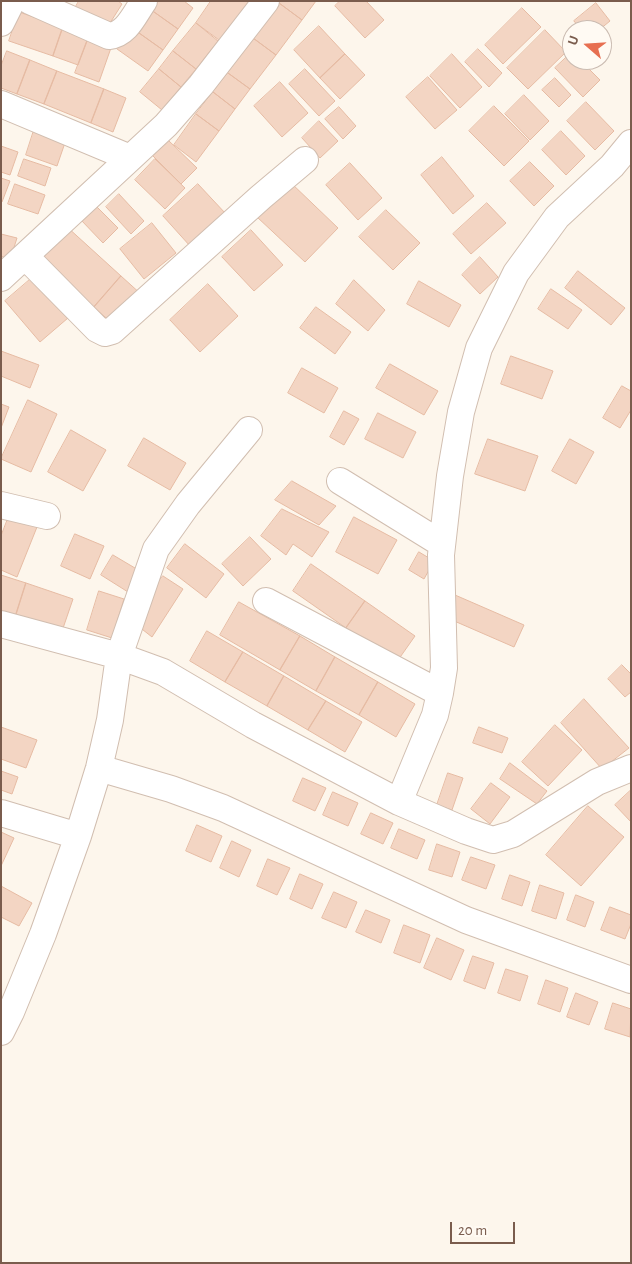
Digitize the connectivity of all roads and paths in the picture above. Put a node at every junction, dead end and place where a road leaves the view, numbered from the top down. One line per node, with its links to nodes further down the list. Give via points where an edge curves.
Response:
1 (12, 1): 5 (street)
2 (30, 1): 3 (street, via 109,36 123,31)
3 (144, 1)
4 (266, 1): 8 (street, via 201,85 166,125)
5 (1, 23)
6 (1, 104): 8 (street)
7 (631, 143): 16 (street, via 612,166 557,217 516,273 480,348 460,412)
8 (130, 158): 10 (street)
9 (305, 160): 10 (street, via 112,331 105,333 97,329)
10 (25, 256): 11 (street)
11 (1, 278)
12 (249, 430): 19 (street, via 156,549)
13 (340, 480): 16 (street)
14 (1, 505): 15 (street)
15 (47, 516)
16 (442, 544): 20 (street, via 444,668)
17 (266, 601): 20 (street)
18 (2, 627): 19 (street)
19 (118, 656): 21 (street, via 110,720); 23 (street, via 163,672 253,725)
20 (440, 693): 23 (street, via 435,715)
21 (99, 768): 25 (street); 26 (street, via 223,808 466,920)
22 (631, 768): 23 (street, via 597,782 513,834 493,840)
23 (399, 802)
24 (1, 813): 25 (street)
25 (78, 836): 27 (street, via 43,934)
26 (631, 980)
27 (1, 1032)

